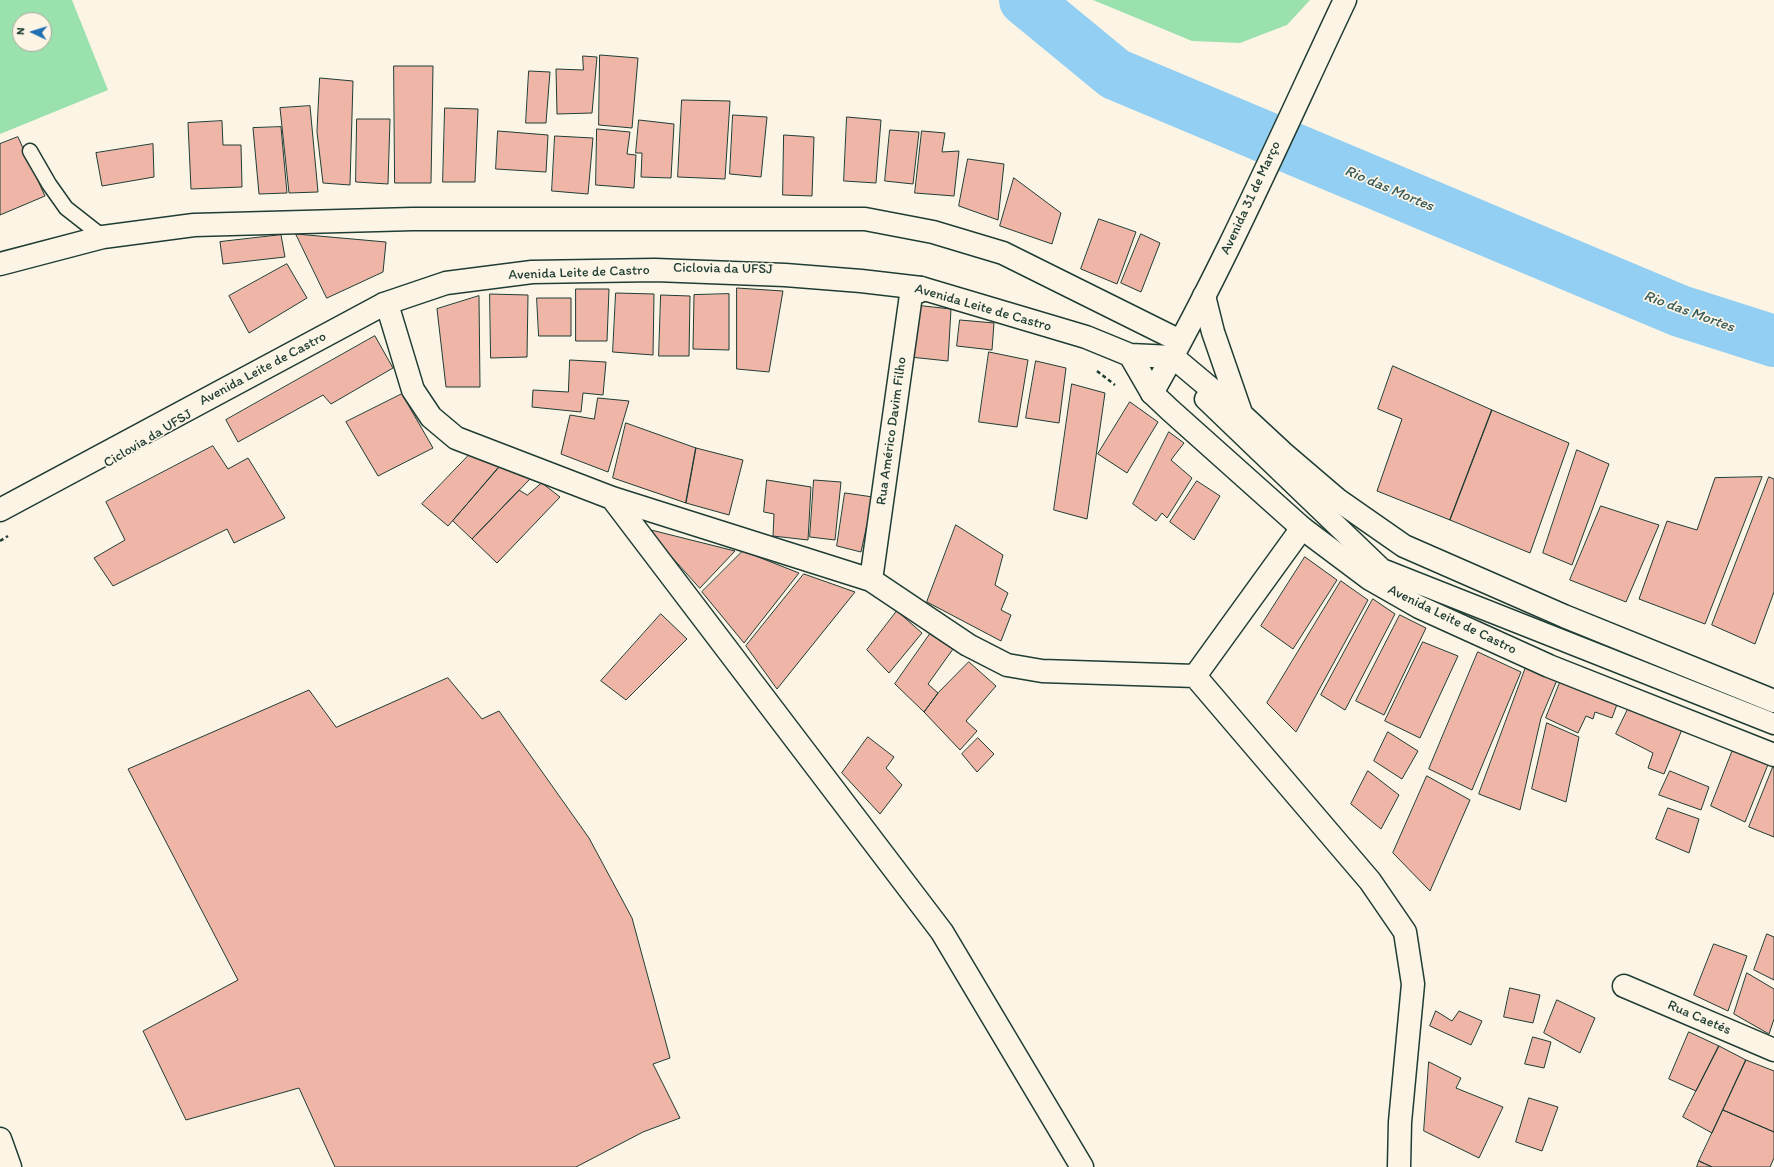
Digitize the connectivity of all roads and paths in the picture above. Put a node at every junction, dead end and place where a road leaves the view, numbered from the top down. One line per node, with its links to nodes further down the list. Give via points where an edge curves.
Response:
1 (1345, 0): 6 (main road, Avenida 31 de Março)
2 (30, 151): 3 (lane, via 66,208)
3 (103, 237): 4 (main road); 8 (main road, via 194,225 412,219 865,220 934,232 1003,253)
4 (0, 264)
5 (921, 288): 7 (main road, Avenida Leite de Castro, via 785,275 655,270 532,272 446,283); 9 (main road, Avenida Leite de Castro, via 1086,337); 18 (main road, Rua Américo Davim Filho, via 911,295)
6 (1204, 296): 8 (main road, Avenida 31 de Março); 12 (main road, via 1213,332)
7 (384, 304): 13 (main road, via 390,314 413,390 431,417 456,438); 14 (main road, Avenida Leite de Castro)
8 (1176, 349): 9 (main road, Avenida Leite de Castro); 10 (main road, Avenida 31 de Março); 12 (main road)
9 (1130, 355): 10 (main road, Avenida Leite de Castro)
10 (1152, 392): 15 (main road, Avenida Leite de Castro)
11 (1205, 399): 21 (street, via 1382,569)
12 (1241, 414): 20 (main road, via 1338,500 1404,546 1564,616)
13 (612, 498): 18 (main road); 25 (main road, via 942,932)
14 (0, 510)
15 (1302, 528): 19 (main road); 22 (main road, Avenida Leite de Castro, via 1370,579 1419,607 1549,666)
16 (7, 532): 17 (path)
17 (0, 536)
18 (871, 580): 19 (main road, via 968,645 1007,665 1042,671)
19 (1195, 676): 26 (main road, via 1370,881 1406,932 1413,984 1400,1122)
20 (1774, 701)
21 (1774, 724)
22 (1774, 755)
23 (1624, 986): 24 (main road, Rua Caetés)
24 (1774, 1050)
25 (1082, 1167)
26 (1399, 1167)

